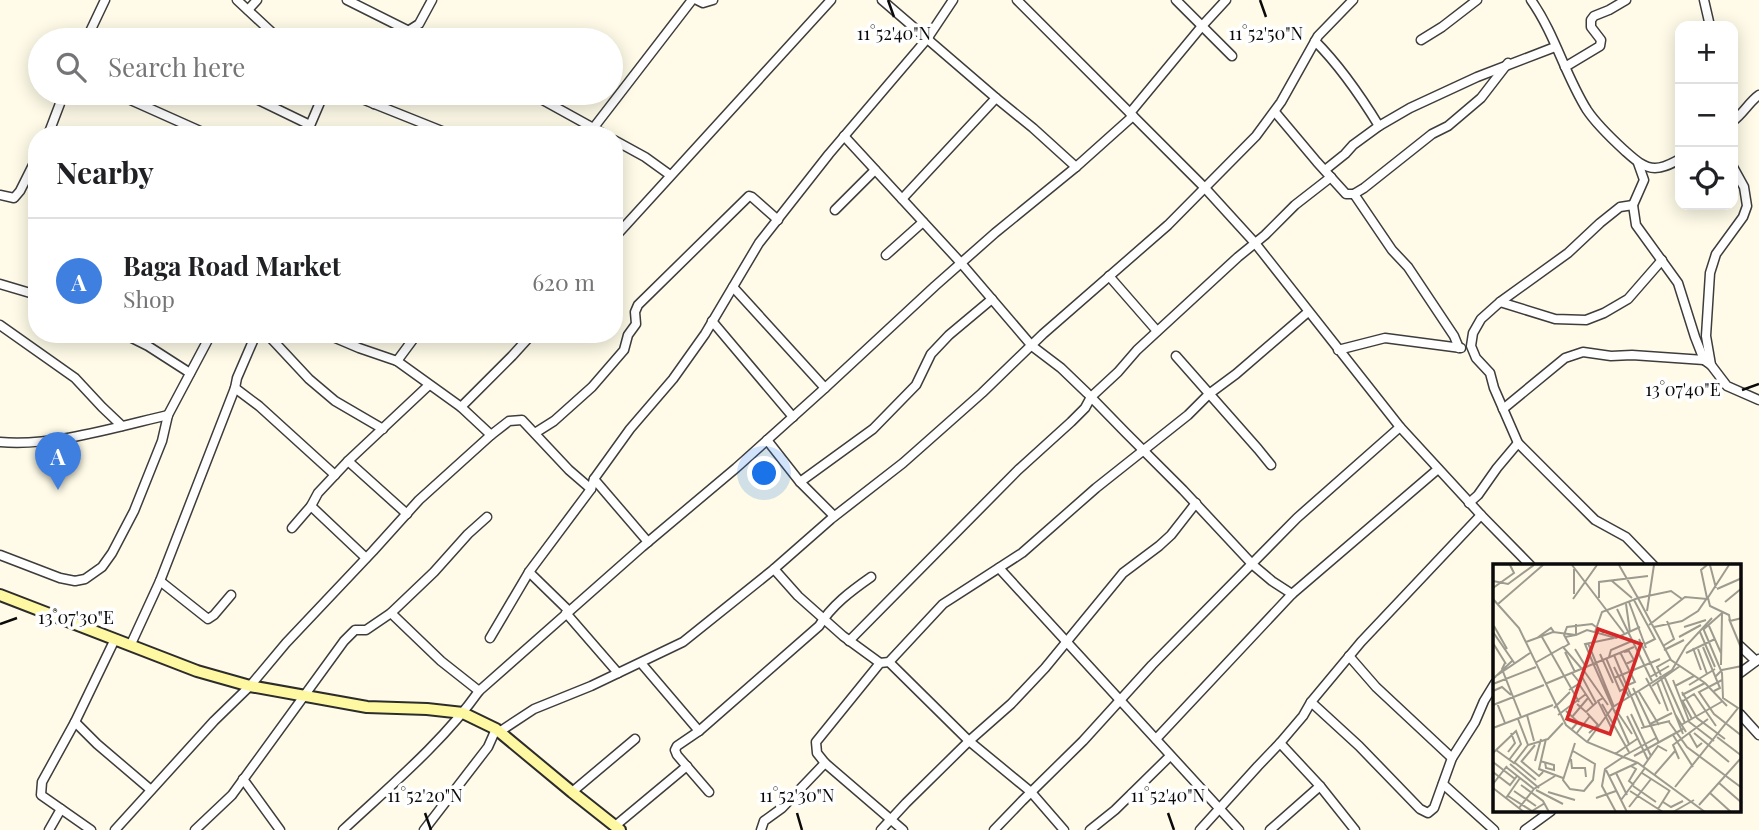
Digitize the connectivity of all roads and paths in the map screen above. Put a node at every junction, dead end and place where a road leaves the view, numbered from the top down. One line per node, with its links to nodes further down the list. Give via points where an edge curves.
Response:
1 (105, 0): 25 (street)
2 (237, 0): 22 (street)
3 (257, 0): 22 (street)
4 (347, 0): 27 (street)
5 (432, 0): 28 (street)
6 (692, 0): 36 (street)
7 (697, 0): 8 (street)
8 (713, 0)
9 (831, 0): 64 (street)
10 (882, 0): 29 (street)
11 (953, 0): 29 (street)
12 (1017, 0): 21 (street)
13 (1032, 0): 21 (street)
14 (1176, 0): 24 (street)
15 (1226, 0): 24 (street)
16 (1353, 0): 31 (street)
17 (1531, 0): 32 (street)
18 (1626, 0): 35 (street, via 1594,16 1591,27 1601,46)
19 (1704, 0): 23 (street)
20 (1474, 1): 30 (street)
21 (1025, 8): 47 (street)
22 (248, 10): 26 (street)
23 (1709, 21)
24 (1202, 26): 33 (street); 47 (street)
25 (92, 28)
26 (268, 28)
27 (402, 28)
28 (413, 28)
29 (927, 39): 38 (street); 56 (street)
30 (1421, 40)
31 (1315, 41): 46 (street); 55 (street)
32 (1555, 47): 34 (street); 35 (street)
33 (1232, 56)
34 (1508, 64): 55 (street); 67 (street, via 1481,98 1448,126)
35 (1565, 67): 59 (street, via 1588,111)
36 (623, 89)
37 (1759, 95): 48 (street)
38 (996, 98): 60 (street); 69 (street)
39 (59, 105): 50 (street)
40 (142, 105): 51 (street)
41 (269, 105): 49 (street)
42 (319, 105): 49 (street)
43 (377, 105): 52 (street)
44 (549, 105): 53 (street)
45 (611, 105): 54 (street)
46 (1275, 111): 62 (street); 66 (street)
47 (1131, 115): 60 (street); 66 (street)
48 (1738, 118)
49 (310, 125)
50 (51, 126)
51 (189, 126)
52 (429, 126)
53 (583, 126)
54 (595, 126)
55 (1380, 126): 62 (street, via 1353,145)
56 (844, 136): 61 (street); 72 (street)
57 (623, 144): 64 (street)
58 (1675, 162): 59 (street, via 1653,169)
59 (1639, 163): 70 (street, via 1644,180)
60 (1076, 167): 78 (street)
61 (875, 170): 69 (street); 71 (street)
62 (1328, 174): 67 (street, via 1346,194); 75 (street)
63 (28, 175): 68 (street, via 14,198)
64 (670, 175): 74 (street)
65 (1738, 176): 102 (street, via 1746,206 1716,254 1710,273)
66 (1205, 187): 75 (street); 79 (street)
67 (1354, 194): 97 (street)
68 (0, 195)
69 (902, 199): 73 (street)
70 (1633, 205): 77 (street, via 1636,225); 84 (street, via 1620,207 1568,253)
71 (835, 210)
72 (778, 220): 81 (street); 117 (street, via 749,196 638,305 636,324 624,350 592,387)
73 (923, 222): 76 (street); 78 (street)
74 (623, 228)
75 (1255, 243): 85 (street); 88 (street)
76 (886, 255)
77 (1662, 260): 84 (street, via 1628,299 1587,320 1555,319); 102 (street, via 1678,283)
78 (961, 263): 83 (street); 106 (street)
79 (1110, 276): 88 (street); 96 (street)
80 (0, 284): 82 (street)
81 (733, 286): 86 (street); 106 (street)
82 (28, 292)
83 (992, 299): 96 (street); 128 (street, via 931,354 916,385 873,429)
84 (1500, 302): 99 (street, via 1473,333)
85 (1308, 312): 98 (street); 107 (street)
86 (712, 321): 113 (street); 127 (street, via 673,379)
87 (1, 328): 114 (street, via 75,378)
88 (1157, 331): 108 (street)
89 (142, 343): 103 (street)
90 (206, 343): 103 (street)
91 (252, 343): 105 (street)
92 (275, 343): 116 (street, via 335,401)
93 (347, 343): 101 (street)
94 (410, 343): 101 (street)
95 (523, 343): 110 (street)
96 (1032, 346): 108 (street); 135 (street, via 903,463)
97 (1459, 348): 98 (street, via 1385,338); 99 (street)
98 (1338, 350): 115 (street)
99 (1474, 352): 111 (street, via 1490,373)
100 (1176, 356): 107 (street)
101 (397, 361): 104 (street)
102 (1707, 362): 109 (street, via 1727,386); 111 (street, via 1583,352 1565,358)
103 (190, 373): 112 (street)
104 (429, 385): 110 (street); 116 (street)
105 (235, 387): 126 (street); 148 (street)
106 (825, 388): 113 (street)
107 (1209, 394): 122 (street); 124 (street)
108 (1091, 397): 122 (street); 157 (street)
109 (1759, 400)
110 (461, 407): 118 (street)
111 (1503, 409): 121 (street)
112 (168, 415): 114 (street); 139 (street, via 134,511 103,567 75,581)
113 (793, 417): 119 (street)
114 (122, 426): 120 (street, via 63,438)
115 (1400, 427): 125 (street); 143 (street)
116 (383, 429): 123 (street)
117 (535, 433): 118 (street, via 522,419 514,419); 129 (street)
118 (491, 435): 133 (street)
119 (767, 440): 128 (street); 138 (street)
120 (0, 442)
121 (1518, 443): 131 (street); 142 (street, via 1595,520 1626,537)
122 (1144, 451): 130 (street); 144 (street)
123 (348, 461): 126 (street); 133 (street)
124 (1271, 465)
125 (1438, 469): 131 (street); 149 (street)
126 (335, 475): 132 (street)
127 (593, 479): 129 (street); 138 (street)
128 (800, 482): 135 (street)
129 (591, 489): 146 (street)
130 (1196, 503): 143 (street); 158 (street, via 1160,547 1124,573)
131 (1469, 503): 134 (street)
132 (311, 506): 137 (street); 140 (street)
133 (407, 514): 140 (street)
134 (1481, 515): 141 (street); 161 (street)
135 (834, 516): 145 (street)
136 (486, 517): 153 (street)
137 (292, 528)
138 (648, 542): 152 (street)
139 (0, 555)
140 (366, 558): 167 (street)
141 (1529, 564)
142 (1652, 564)
143 (1253, 565): 149 (street); 171 (street)
144 (999, 568): 158 (street); 163 (street, via 943,604)
145 (774, 569): 154 (street); 164 (street, via 683,642)
146 (529, 572): 152 (street); 155 (street)
147 (871, 577): 154 (street)
148 (160, 580): 151 (street, via 208,619); 159 (street)
149 (1292, 594): 180 (street)
150 (0, 595): 156 (street)
151 (231, 595)
152 (568, 612): 166 (street); 169 (street)
153 (391, 613): 169 (street); 170 (street, via 366,631 355,630)
154 (824, 618): 157 (street); 177 (street)
155 (490, 638)
156 (115, 639): 159 (street); 175 (street)
157 (849, 641): 163 (street)
158 (1067, 642): 171 (street); 181 (street)
159 (131, 644): 167 (street)
160 (1742, 648): 162 (street)
161 (1349, 656): 172 (street); 184 (street)
162 (1758, 660): 165 (street)
163 (884, 662): 181 (street); 185 (street, via 816,742 817,754)
164 (641, 663): 166 (street); 177 (street)
165 (1742, 672)
166 (618, 673): 176 (street)
167 (250, 686): 170 (street); 190 (street)
168 (1493, 686): 184 (street)
169 (479, 691): 173 (street)
170 (304, 697): 173 (street, via 367,707); 187 (street)
171 (1120, 699): 180 (street); 193 (street)
172 (1311, 702): 182 (street); 188 (street, via 1420,809 1427,813 1434,808)
173 (463, 713): 176 (street); 204 (street)
174 (1742, 716): 178 (street)
175 (75, 722): 190 (street); 194 (street, via 42,782 41,795)
176 (497, 730): 191 (street); 205 (street)
177 (699, 731): 186 (street, via 675,750)
178 (1759, 734)
179 (635, 739): 191 (street)
180 (1156, 739): 183 (street)
181 (970, 741): 193 (street); 197 (street)
182 (1280, 743): 189 (street); 195 (street)
183 (1170, 756): 195 (street); 211 (street)
184 (1452, 758): 188 (street)
185 (825, 763): 197 (street); 206 (street, via 764,821)
186 (687, 766): 192 (street); 198 (street)
187 (243, 779): 202 (street); 203 (street)
188 (1443, 784): 216 (street)
189 (1320, 786): 214 (street); 215 (street)
190 (151, 790): 201 (street)
191 (572, 792): 198 (street)
192 (709, 792)
193 (1031, 792): 209 (street); 210 (street)
194 (61, 809): 199 (street); 200 (street)
195 (1220, 809): 212 (street); 213 (street)
196 (1550, 812): 217 (street)
197 (892, 819): 207 (street); 208 (street)
198 (618, 828)
199 (49, 830)
200 (91, 830)
201 (115, 830)
202 (195, 830)
203 (280, 830)
204 (343, 830)
205 (424, 830)
206 (761, 830)
207 (881, 830)
208 (903, 830)
209 (995, 830)
210 (1064, 830)
211 (1090, 830)
212 (1200, 830)
213 (1239, 830)
214 (1270, 830)
215 (1354, 830)
216 (1494, 830)
217 (1525, 830)

